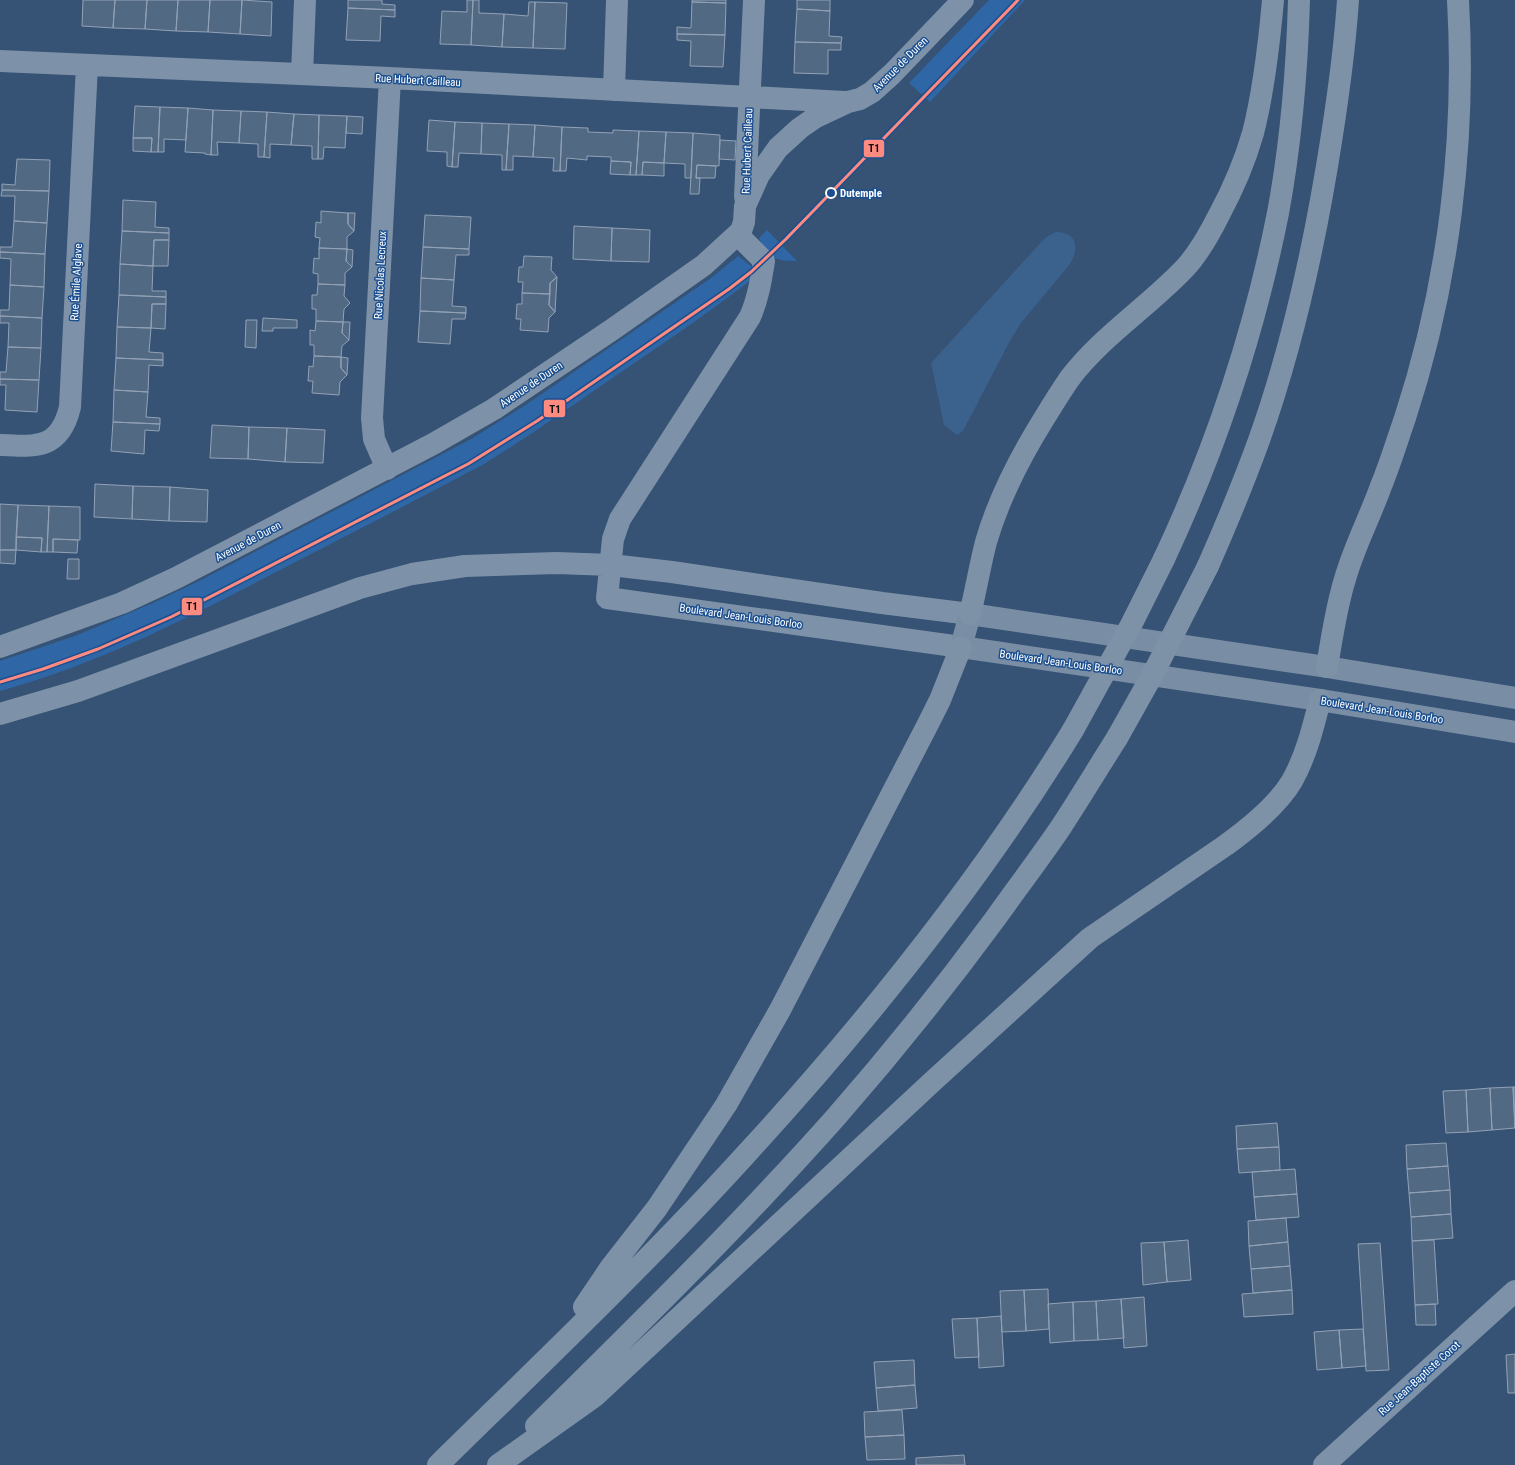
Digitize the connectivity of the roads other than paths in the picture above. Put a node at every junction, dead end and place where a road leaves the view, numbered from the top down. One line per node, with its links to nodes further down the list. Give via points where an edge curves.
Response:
1 (306, 0): 11 (street)
2 (617, 0): 13 (street)
3 (754, 0): 14 (street, Rue Hubert Cailleau)
4 (964, 0): 15 (street, Avenue de Duren, via 879,87 867,96)
5 (1274, 0): 21 (highway, via 1264,77 1253,134 1223,207 1186,267 1092,352 1069,380 1036,432 1008,482 999,504 986,544)
6 (1299, 0): 30 (highway, bridge, via 1287,153 1278,212 1251,328 1204,469 1132,623 1073,730 1016,820 960,899 851,1035 747,1153 666,1239)
7 (1348, 0): 32 (highway, bridge, via 1343,58 1327,169 1302,293 1279,378 1258,441 1208,566 1117,738 1061,827 1018,888 959,968 883,1062 782,1175 668,1294)
8 (1458, 0): 24 (highway, via 1460,75 1456,156 1446,242 1434,307 1405,417 1382,485 1345,578)
9 (0, 61): 10 (street, Rue Hubert Cailleau)
10 (87, 65): 11 (street, Rue Hubert Cailleau); 18 (street, Rue Émile Alglave, via 70,407 64,428 48,442 29,446)
11 (302, 74): 12 (street, Rue Hubert Cailleau)
12 (390, 78): 13 (street, Rue Hubert Cailleau); 19 (street, Rue Nicolas Lecreux, via 372,418 374,439)
13 (614, 90): 14 (street, Rue Hubert Cailleau)
14 (749, 96): 15 (street, Rue Hubert Cailleau); 16 (street, Rue Hubert Cailleau)
15 (848, 102): 16 (street, Avenue de Duren, via 816,117 778,148 758,175)
16 (745, 206): 17 (street, Avenue de Duren, via 744,222)
17 (738, 235): 19 (street, Avenue de Duren, via 704,265 507,400 449,436); 20 (street, via 764,261 754,308 620,519 613,539)
18 (0, 445)
19 (387, 469): 22 (street, Avenue de Duren, via 176,578 122,603)
20 (611, 565): 21 (street); 23 (street, Boulevard Jean-Louis Borloo, via 607,598); 27 (street, via 485,565 385,580 78,691)
21 (970, 614): 23 (main road); 24 (main road)
22 (0, 646)
23 (961, 647): 26 (main road, Boulevard Jean-Louis Borloo); 30 (highway, via 928,724 784,1003 744,1074 657,1208 611,1267)
24 (1327, 667): 25 (main road); 26 (main road)
25 (1515, 698)
26 (1320, 700): 28 (main road, Boulevard Jean-Louis Borloo); 32 (highway, via 1307,747 1291,783 1247,829 1090,938 595,1396)
27 (0, 714)
28 (1515, 732)
29 (1515, 1291): 33 (street, Rue Jean-Baptiste Corot)
30 (554, 1351): 31 (highway)
31 (438, 1465)
32 (497, 1465)
33 (1324, 1465)

